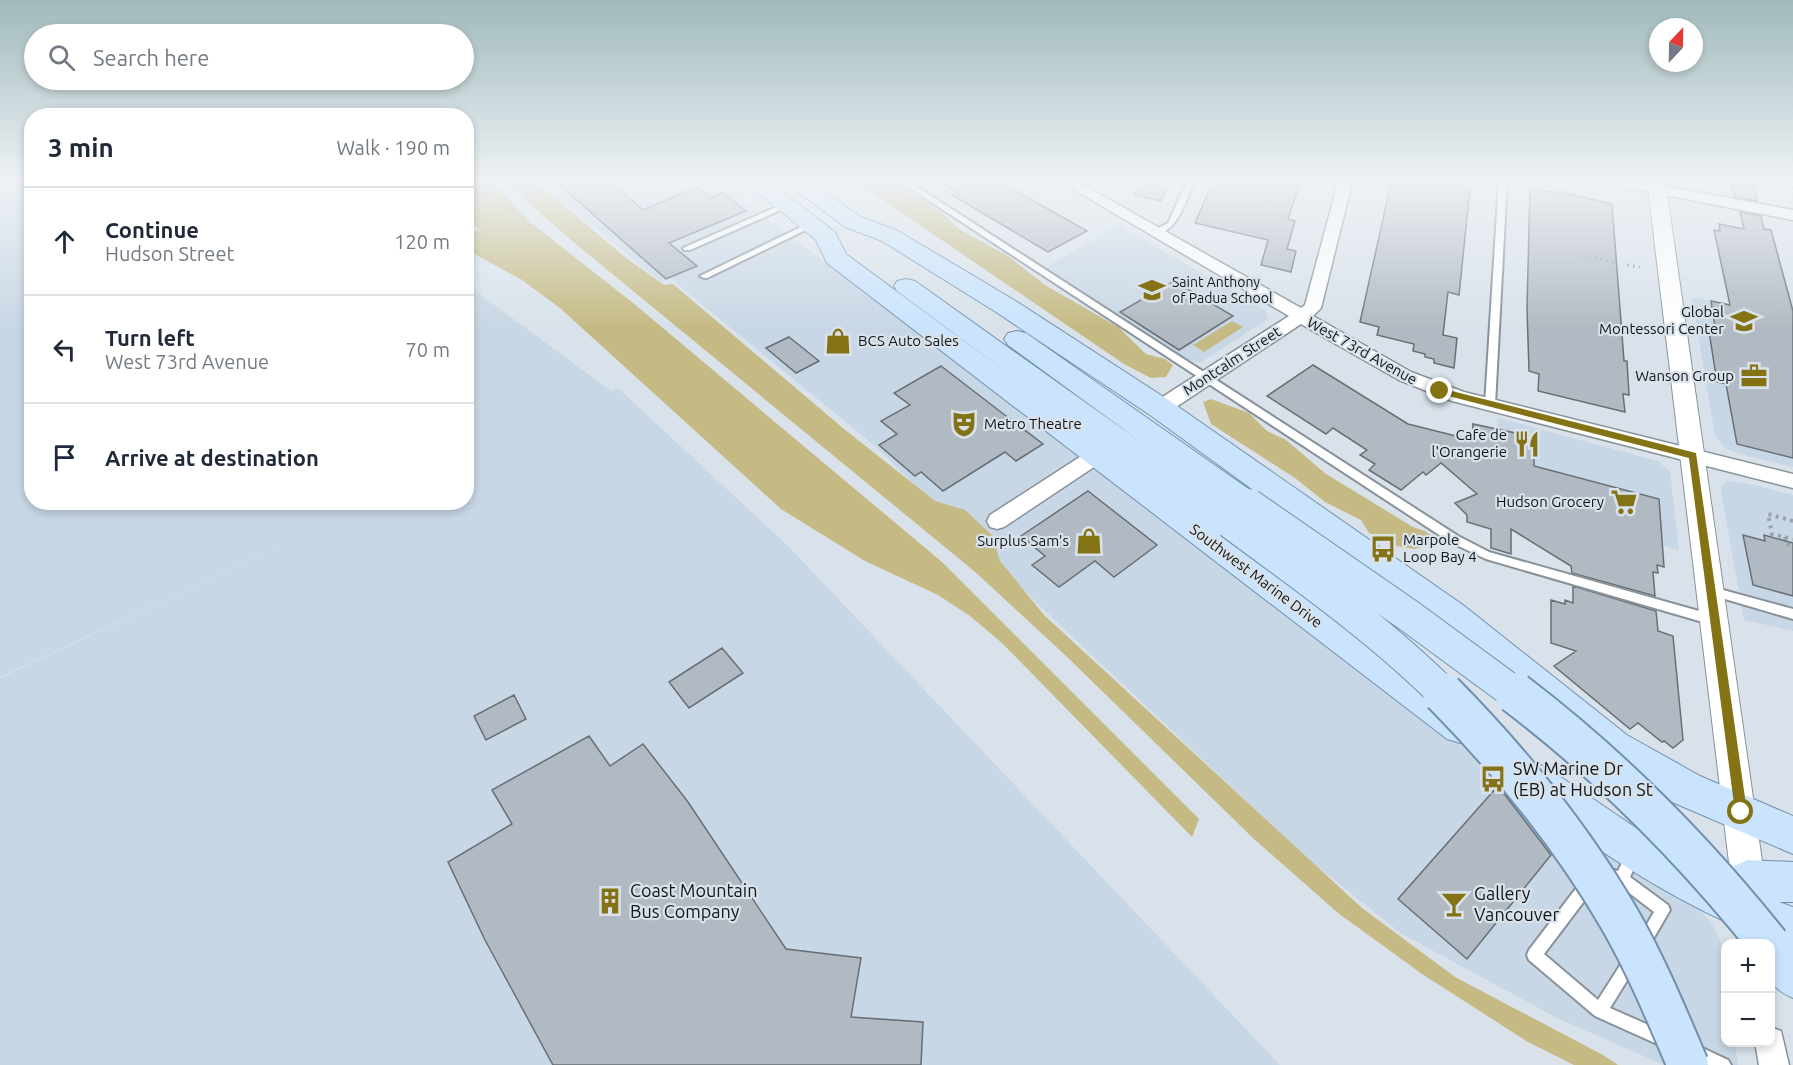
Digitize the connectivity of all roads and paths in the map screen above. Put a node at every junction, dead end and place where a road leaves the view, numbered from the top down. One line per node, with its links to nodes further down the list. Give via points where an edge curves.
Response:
1 (732, 229): 13 (lane)
2 (816, 229): 11 (main road, Southwest Marine Drive)
3 (861, 229): 26 (main road, via 996,324)
4 (871, 229): 22 (main road, via 890,236 1005,306)
5 (976, 229): 20 (lane)
6 (1149, 229): 12 (street, West 73rd Avenue)
7 (1163, 229): 12 (lane)
8 (1333, 229): 19 (street, Montcalm Street, via 1313,308)
9 (1500, 229): 21 (lane)
10 (1663, 229): 24 (street)
11 (819, 231): 18 (lane); 23 (main road, Southwest Marine Drive, via 835,258); 26 (main road, via 856,250)
12 (1156, 233): 19 (street, West 73rd Avenue)
13 (687, 248)
14 (1583, 255): 15 (path)
15 (1615, 262)
16 (1627, 265): 17 (path)
17 (1640, 267)
18 (704, 276)
19 (1300, 317): 20 (street, Montcalm Street); 21 (street, West 73rd Avenue, via 1421,384)
20 (1204, 378): 22 (street, Montcalm Street); 35 (lane, via 1446,534 1486,555)
21 (1490, 405): 24 (street, West 73rd Avenue)
22 (1160, 408): 34 (main road)
23 (1096, 456): 28 (street); 36 (main road, Southwest Marine Drive)
24 (1693, 456): 25 (street, West 73rd Avenue); 32 (street)
25 (1793, 481)
26 (1239, 513): 41 (main road, bridge, via 1516,694 1565,732 1623,783); 46 (main road, bridge, via 1403,657 1503,757 1550,815 1642,960)
27 (1793, 520): 29 (path, via 1768,514 1772,534)
28 (997, 521)
29 (1785, 537): 30 (path); 31 (path, via 1786,544)
30 (1793, 539)
31 (1793, 546)
32 (1711, 590): 33 (lane); 35 (street)
33 (1793, 614)
34 (1451, 615): 36 (street); 37 (main road, via 1614,747 1686,789)
35 (1715, 620): 37 (street)
36 (1388, 675): 39 (main road, Southwest Marine Drive, via 1558,799)
37 (1741, 812): 38 (main road); 41 (street)
38 (1793, 835)
39 (1629, 864): 41 (main road, Southwest Marine Drive, via 1675,874); 44 (lane, via 1663,910); 44 (lane, via 1597,873 1534,955)
40 (1793, 882): 41 (main road)
41 (1759, 925): 42 (main road, Southwest Marine Drive); 43 (main road)
42 (1793, 928)
43 (1793, 976)
44 (1600, 1011): 47 (lane)
45 (1771, 1047): 48 (street)
46 (1688, 1065)
47 (1723, 1065)
48 (1774, 1065)

